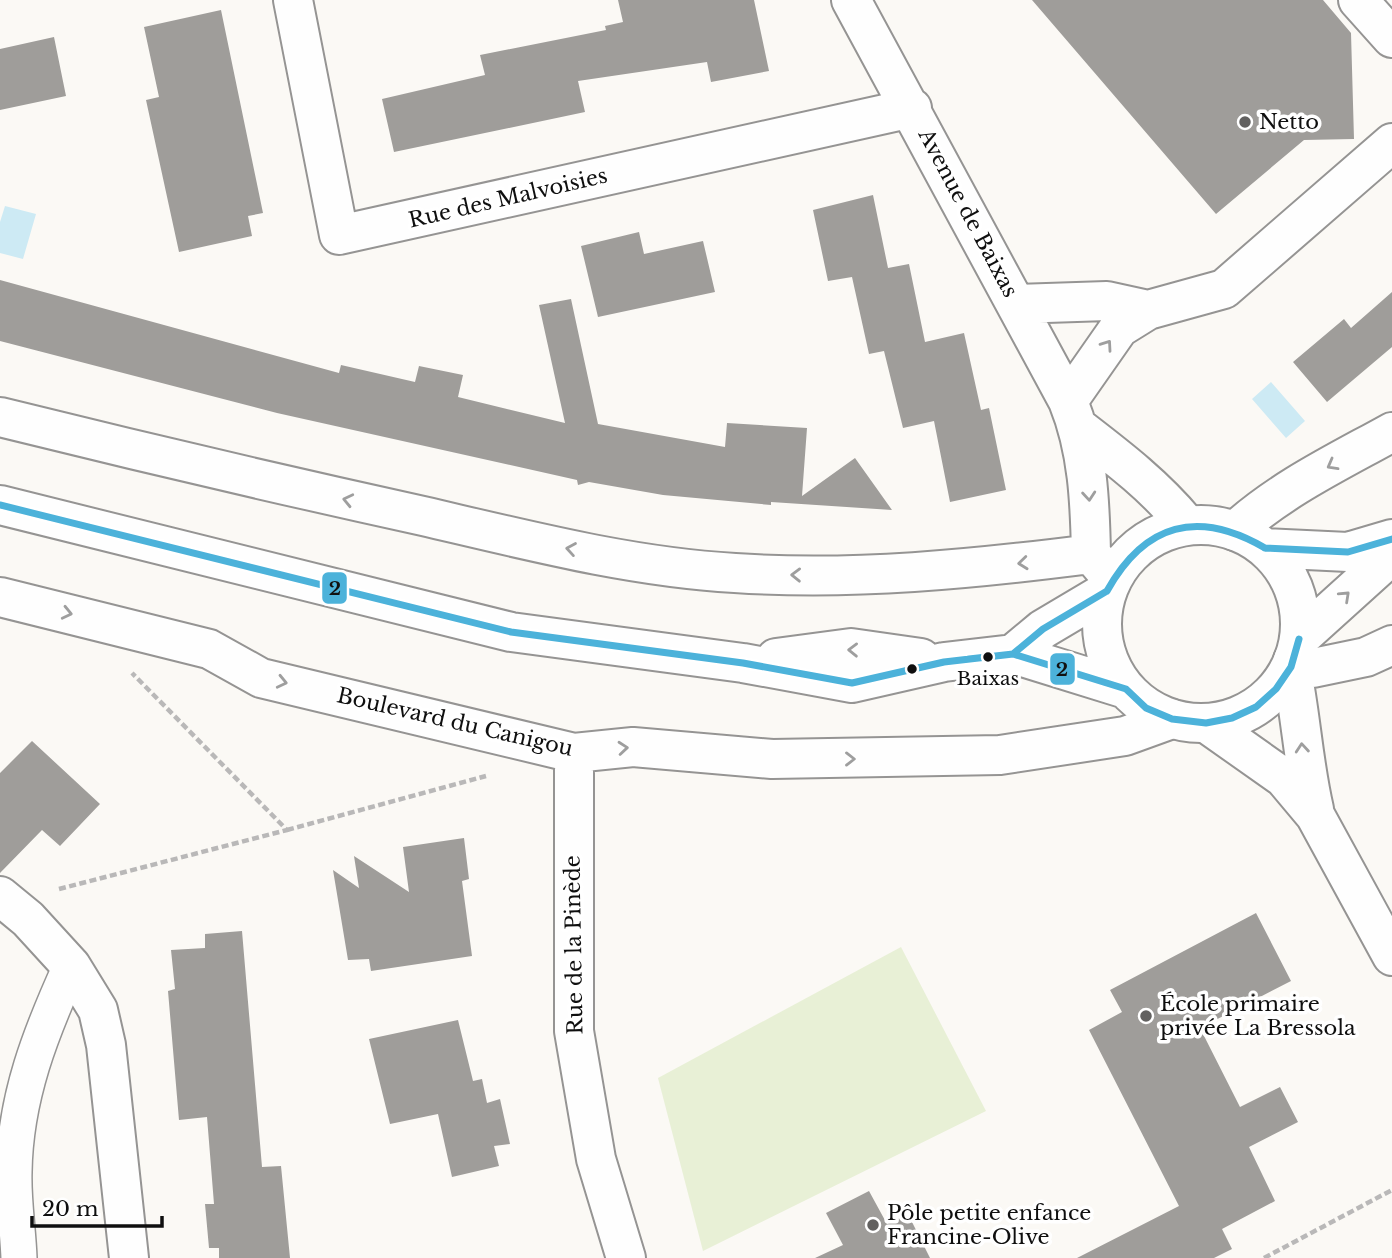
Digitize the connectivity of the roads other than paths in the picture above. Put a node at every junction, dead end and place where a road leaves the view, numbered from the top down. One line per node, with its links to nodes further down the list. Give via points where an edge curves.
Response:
1 (293, 0): 5 (street, Rue des Malvoisies, via 339,235)
2 (851, 0): 5 (street, Avenue de Baixas)
3 (1358, 0): 4 (street)
4 (1392, 38)
5 (912, 108): 7 (street, Avenue de Baixas)
6 (1392, 143): 8 (street, via 1224,289)
7 (1016, 304): 8 (street, via 1107,301); 9 (street, Avenue de Baixas)
8 (1147, 310): 9 (street, one-way to 8, via 1119,328)
9 (1074, 415): 13 (street, Avenue de Baixas, via 1170,504); 17 (street, Avenue de Baixas, one-way to 17)
10 (0, 417): 17 (street, one-way to 10, via 1017,564 850,575 737,574 680,568 547,544)
11 (1392, 432): 15 (street, one-way to 15, via 1258,510)
12 (0, 505): 20 (street, via 511,632 743,663 852,683 944,662)
13 (1187, 526): 15 (street, via 1211,526); 17 (street, via 1157,535)
14 (1392, 539): 15 (street, via 1348,552)
15 (1250, 540): 21 (street, via 1287,574 1299,606)
16 (1392, 555): 21 (street, one-way to 16)
17 (1103, 574): 20 (street); 22 (street, via 1103,642 1111,667)
18 (0, 597): 24 (street, Boulevard du Canigou, one-way to 24, via 209,649 261,678)
19 (1392, 645): 21 (street, via 1366,657 1313,668)
20 (1013, 654): 22 (street)
21 (1294, 655): 23 (street, via 1276,689 1256,707 1232,718); 25 (street, one-way to 21, via 1304,766)
22 (1126, 689): 23 (street, via 1146,708)
23 (1189, 721): 24 (street, Boulevard du Canigou, one-way to 23, via 633,747 772,758 1000,755); 25 (street, via 1284,778)
24 (574, 753): 31 (street, Rue de la Pinède, via 574,1031 596,1159)
25 (1315, 815): 27 (street)
26 (5, 899): 28 (street)
27 (1392, 956)
28 (71, 966): 29 (street, via 39,1036 20,1113 14,1172); 30 (street, via 98,1010 106,1045)
29 (19, 1258)
30 (129, 1258)
31 (626, 1258)

